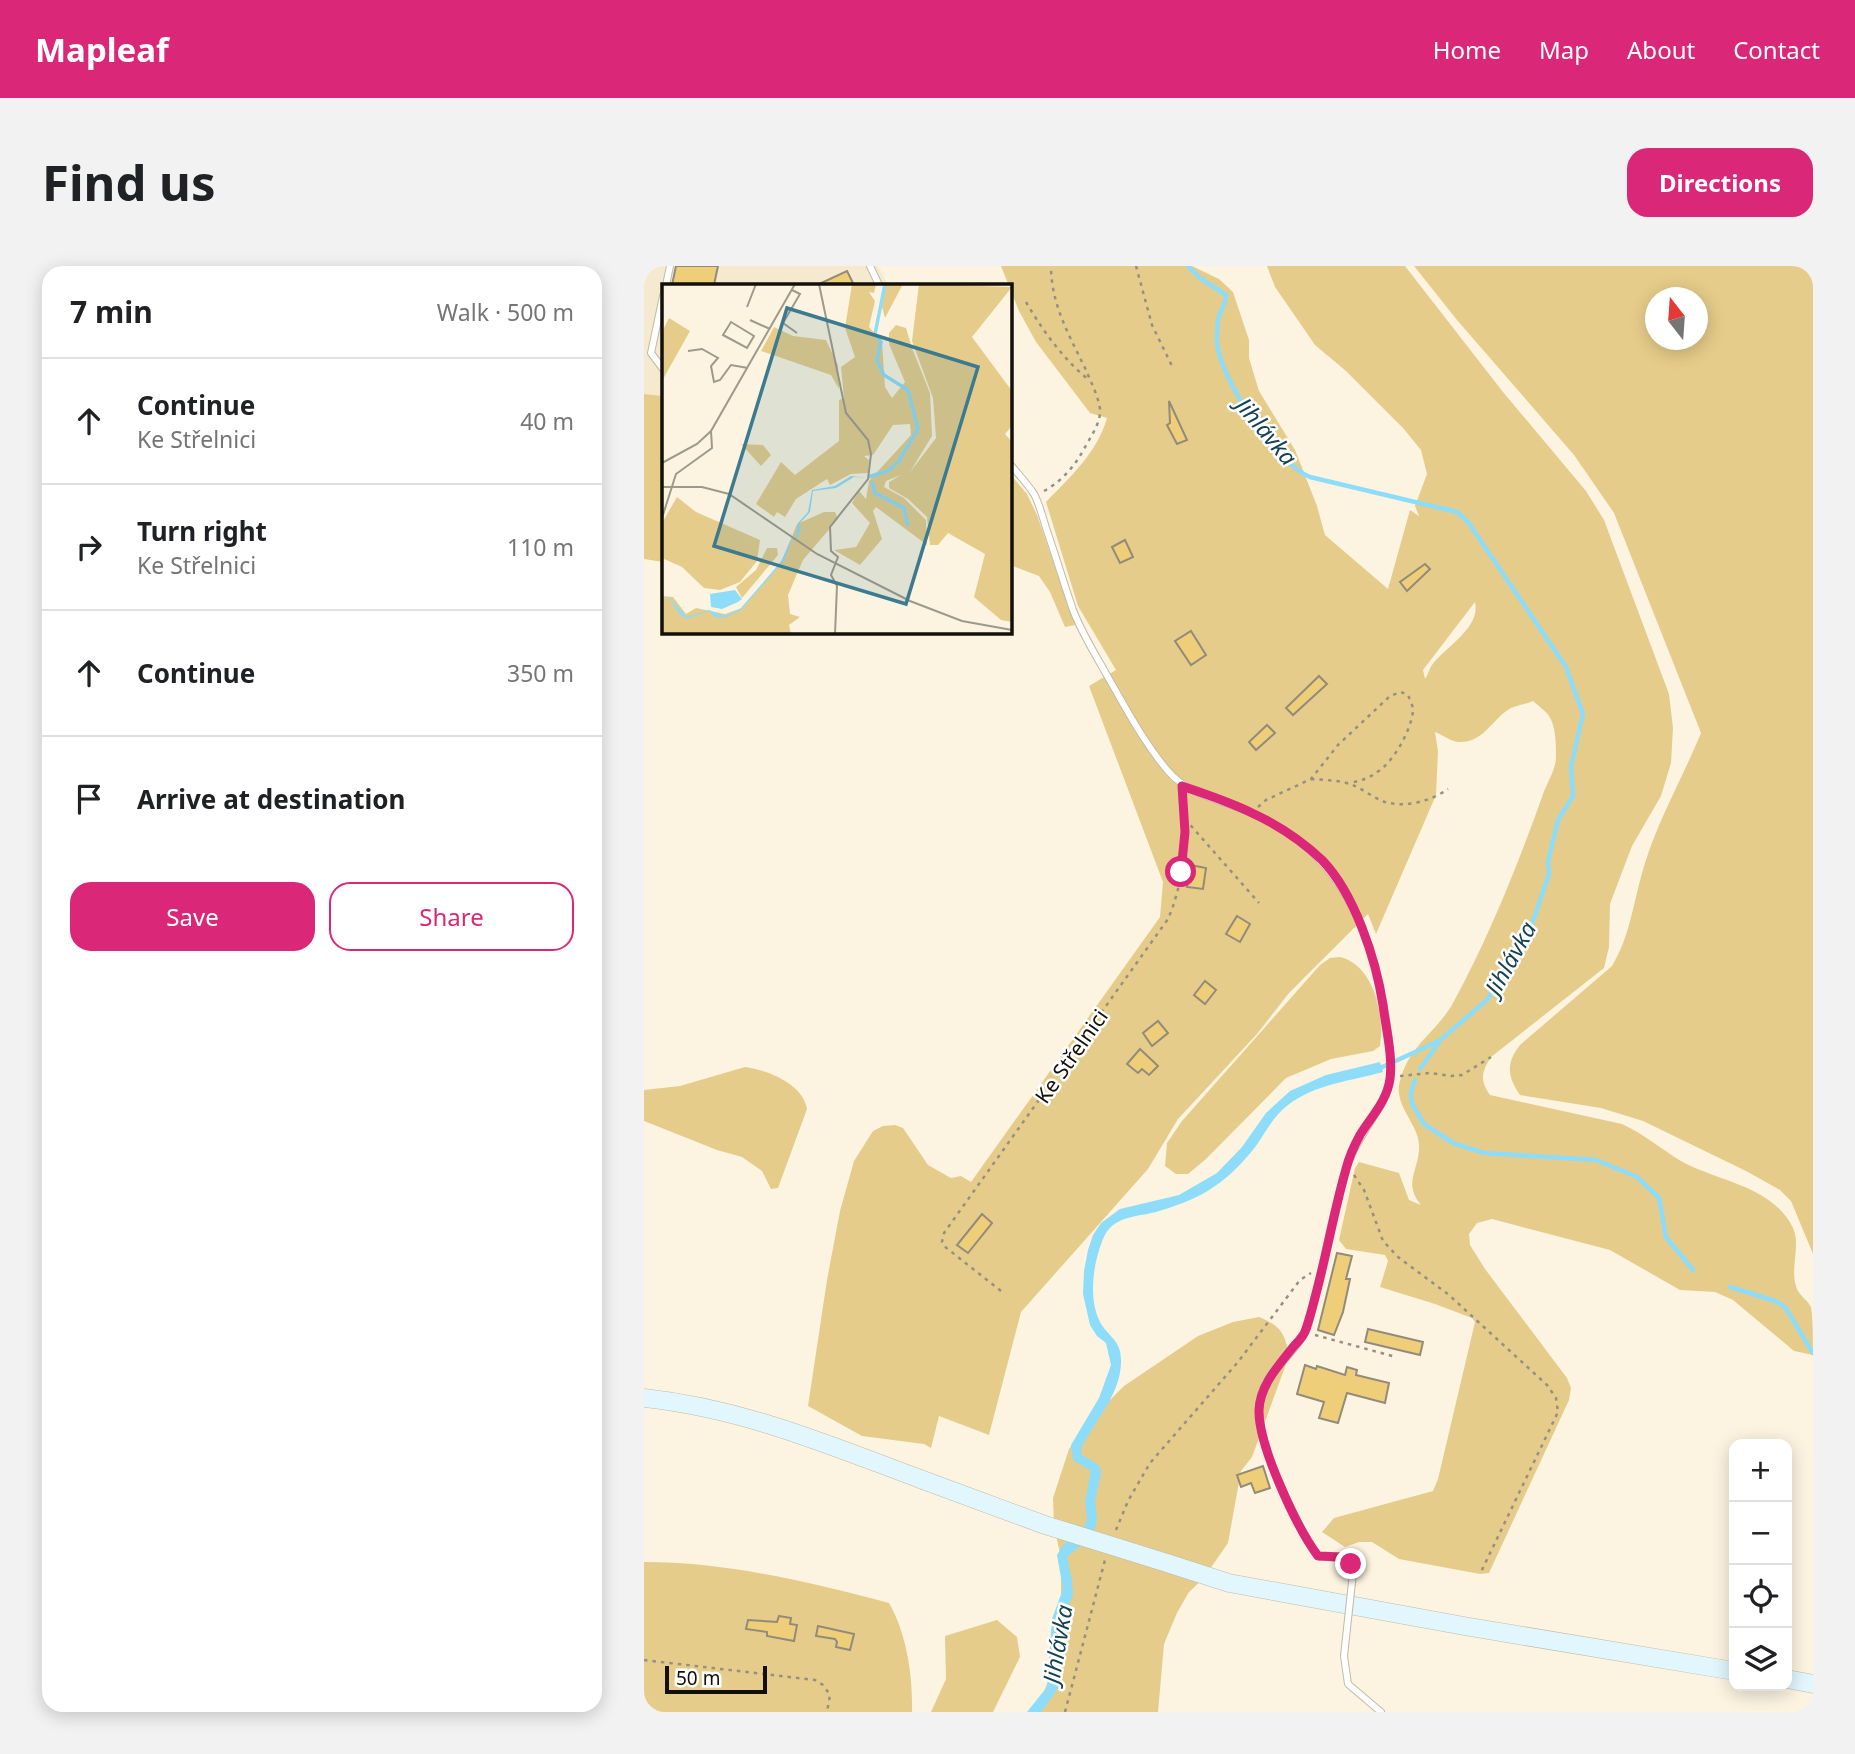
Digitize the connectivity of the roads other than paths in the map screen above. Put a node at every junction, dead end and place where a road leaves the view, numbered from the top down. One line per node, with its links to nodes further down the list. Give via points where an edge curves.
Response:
1 (670, 266): 3 (lane)
2 (870, 266): 4 (lane)
3 (666, 284)
4 (879, 284)
5 (662, 301): 6 (lane, via 651,353)
6 (662, 368)
7 (1012, 467): 9 (lane, bridge, via 1035,496 1074,613 1151,748 1182,786 1251,812 1322,861 1358,920 1380,989 1389,1054 1386,1095 1347,1166 1305,1333 1261,1394 1259,1412 1265,1445 1306,1540 1318,1556 1347,1559 1351,1564)
8 (644, 1398): 9 (main road, bridge, via 705,1406 768,1422 1045,1525 1229,1583)
9 (1348, 1604): 10 (main road); 13 (lane, bridge, via 1344,1656 1348,1684)
10 (1729, 1670)
11 (1792, 1680): 12 (main road)
12 (1813, 1684)
13 (1381, 1712)

